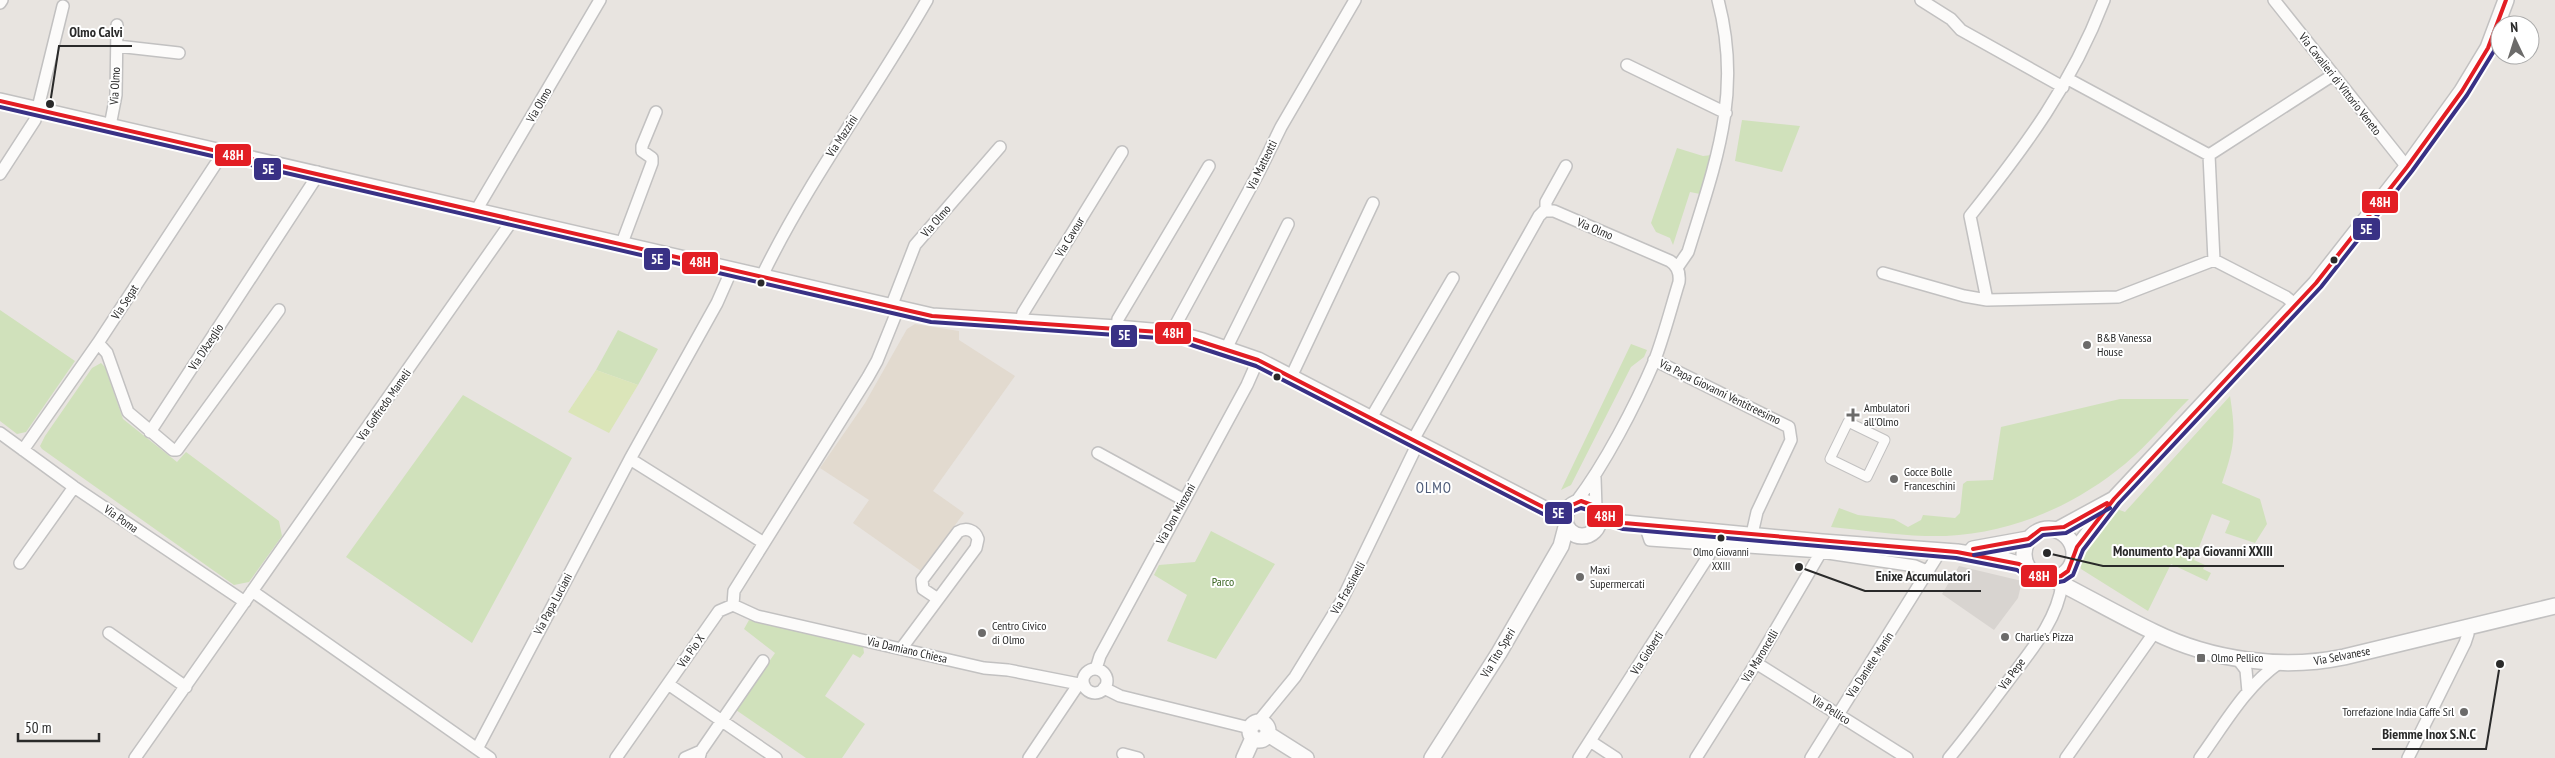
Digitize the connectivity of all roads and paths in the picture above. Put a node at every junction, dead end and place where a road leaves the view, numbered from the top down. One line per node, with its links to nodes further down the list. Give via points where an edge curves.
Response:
1 (600, 0): 31 (street, Via Olmo)
2 (927, 0): 40 (street, Via Mazzini, via 895,57 826,162)
3 (1355, 0): 48 (street, Via Matteotti, via 1280,127)
4 (1718, 0): 19 (street, via 1727,58)
5 (1921, 0): 15 (street, via 1961,30)
6 (2104, 0): 15 (street)
7 (2274, 0): 14 (street, Via Cavalieri di Vittorio Veneto)
8 (2506, 0): 27 (street, via 2488,48 2462,91)
9 (63, 6): 17 (street)
10 (118, 25): 11 (street, Via Olmo)
11 (117, 46): 12 (street); 20 (street, Via Olmo, via 116,95)
12 (179, 53)
13 (1627, 65): 19 (street)
14 (2333, 75): 24 (street); 27 (street, Via Cavalieri di Vittorio Veneto)
15 (2066, 83): 24 (street); 42 (street, via 2025,146 1970,216)
16 (0, 101): 17 (street)
17 (38, 109): 20 (street); 29 (street, via 35,120)
18 (656, 112): 35 (street, via 642,146 642,151 652,158 652,163)
19 (1726, 113): 37 (street, via 1720,146 1688,252)
20 (110, 126): 22 (street)
21 (1000, 147): 44 (street, Via Olmo, via 915,245)
22 (220, 150): 28 (street); 49 (street, Via Segat, via 216,162)
23 (1122, 152): 46 (street, Via Cavour, via 1023,313)
24 (2208, 155): 36 (street)
25 (1210, 166): 47 (street, via 1118,320)
26 (1566, 166): 32 (street, via 1546,202)
27 (2407, 167): 43 (street)
28 (317, 172): 31 (street); 56 (street, Via D'Azeglio)
29 (0, 174)
30 (1372, 203): 53 (street)
31 (477, 209): 33 (street)
32 (1546, 211): 37 (street, Via Olmo, via 1661,257); 58 (street, via 1539,216)
33 (514, 218): 35 (street); 84 (street, Via Goffredo Mameli)
34 (1288, 224): 50 (street)
35 (622, 243): 38 (street)
36 (2214, 260): 42 (street, via 2118,297); 43 (street)
37 (1677, 268): 52 (street, via 1679,282)
38 (732, 269): 40 (street); 61 (street, Via Papa Luciani, via 717,303)
39 (1883, 273): 42 (street)
40 (762, 276): 44 (street)
41 (1453, 278): 54 (street)
42 (1987, 300)
43 (2296, 305): 64 (street)
44 (894, 308): 46 (street, via 932,316); 74 (street, via 877,361)
45 (279, 310): 56 (street, via 181,447 173,450)
46 (1021, 322): 47 (street)
47 (1117, 328): 48 (street)
48 (1174, 333): 50 (street)
49 (98, 343): 56 (street, via 107,353 128,412); 59 (street, Via Segat)
50 (1227, 347): 51 (street)
51 (1258, 360): 53 (street); 65 (street, Via Don Minzoni)
52 (1654, 360): 62 (street); 72 (street, Via Papa Giovanni Ventitreesimo, via 1788,427 1791,440 1756,512)
53 (1291, 377): 54 (street)
54 (1371, 418): 58 (street)
55 (1848, 422): 55 (street, via 1885,440 1866,478 1830,459)
56 (150, 432)
57 (0, 433): 59 (street, Via Poma)
58 (1415, 442): 67 (street, via 1545,508); 107 (street, Via Frassinelli, via 1342,602)
59 (23, 450): 63 (street, Via Poma)
60 (1098, 453): 65 (street)
61 (630, 459): 74 (street); 109 (street, Via Papa Luciani)
62 (1595, 478): 66 (street); 67 (street)
63 (74, 487): 80 (street); 86 (street, Via Poma)
64 (2114, 499): 70 (street); 79 (street)
65 (1184, 500): 99 (street, Via Don Minzoni)
66 (1597, 512): 67 (street, via 1586,502); 68 (street); 71 (street)
67 (1569, 514): 71 (street, via 1573,534); 75 (street, Via Tito Speri)
68 (1624, 523): 69 (street); 71 (street)
69 (1645, 525): 72 (street); 76 (street, via 1650,540)
70 (2057, 530): 73 (street, via 2041,529); 79 (street, via 2069,538)
71 (1590, 533): 75 (street)
72 (1752, 534): 77 (street)
73 (2028, 539): 78 (street); 81 (street, via 2023,553)
74 (763, 545): 87 (street, via 734,591)
75 (1561, 546): 120 (street, Via Tito Speri, via 1499,653)
76 (1710, 546): 77 (street); 108 (street, Via Gioberti, via 1709,555)
77 (1822, 547): 78 (street); 82 (street); 97 (street, Via Maroncelli)
78 (1949, 551): 81 (street, via 2002,559); 82 (street, Via Daniele Manin)
79 (2073, 558): 83 (street, via 2068,571); 89 (street, Via Selvanese, via 2080,580)
80 (20, 563)
81 (2027, 567): 83 (street, via 2038,577)
82 (1929, 572): 105 (street, Via Daniele Manin)
83 (2057, 581): 89 (street, Via Selvanese); 126 (street, Via Pepe, via 2053,615)
84 (252, 591): 86 (street, Via Goffredo Mameli); 109 (street)
85 (938, 599): 85 (street, via 923,589 922,580 958,532 968,529 978,539 976,548); 93 (street)
86 (245, 602): 102 (street, Via Goffredo Mameli)
87 (733, 605): 93 (street, Via Damiano Chiesa, via 757,616); 100 (street, Via Pio X, via 719,611)
88 (2555, 606): 90 (street, Via Selvanese)
89 (2132, 620): 91 (street, Via Selvanese)
90 (2466, 626): 98 (street, Via Selvanese, via 2328,660); 129 (street, via 2468,634 2464,644)
91 (2154, 632): 94 (street, Via Selvanese, via 2201,649); 127 (street)
92 (109, 633): 102 (street)
93 (901, 649): 101 (street, Via Damiano Chiesa)
94 (2236, 657): 96 (street, Via Selvanese); 104 (street, via 2246,670)
95 (763, 660): 106 (street)
96 (2262, 661): 98 (street, Via Selvanese); 104 (street)
97 (1756, 663): 105 (street, Via Pellico); 123 (street, Via Maroncelli)
98 (2279, 663): 104 (street)
99 (1096, 669): 101 (street, via 1087,671); 103 (street, via 1106,678)
100 (668, 684): 106 (street); 114 (street, Via Pio X)
101 (1081, 685): 103 (street, Via Damiano Chiesa, via 1094,694); 117 (street)
102 (186, 687): 112 (street, Via Goffredo Mameli)
103 (1104, 688): 107 (street, Via Damiano Chiesa, via 1120,696)
104 (2248, 692): 128 (street)
105 (1838, 715): 124 (street, Via Daniele Manin); 125 (street, Via Pellico)
106 (722, 721): 111 (street); 116 (street)
107 (1254, 738): 119 (street, Via Damiano Chiesa)
108 (1590, 742): 121 (street, Via Gioberti); 122 (street)
109 (477, 749): 113 (street)
110 (1123, 754): 118 (street)
111 (700, 755): 115 (street)
112 (135, 758)
113 (490, 758)
114 (616, 758)
115 (685, 758)
116 (776, 758)
117 (1029, 758)
118 (1138, 758)
119 (1305, 758)
120 (1432, 758)
121 (1579, 758)
122 (1616, 758)
123 (1696, 758)
124 (1811, 758)
125 (1907, 758)
126 (1949, 758)
127 (2066, 758)
128 (2200, 758)
129 (2408, 758)

